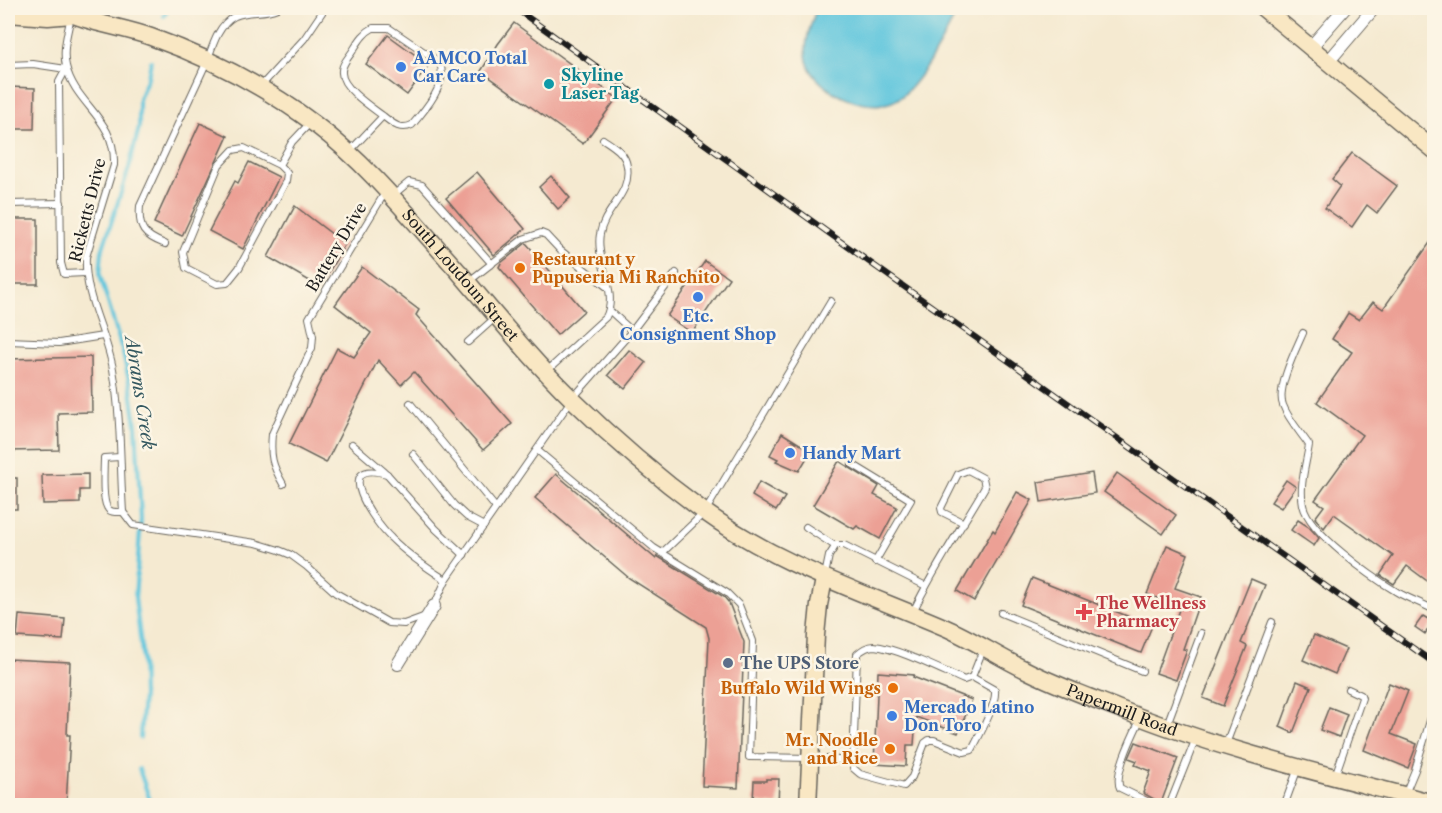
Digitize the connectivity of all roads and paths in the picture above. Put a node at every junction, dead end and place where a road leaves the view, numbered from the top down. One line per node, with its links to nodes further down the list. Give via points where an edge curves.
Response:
1 (277, 8): 9 (lane, via 235,16 214,40)
2 (326, 8): 13 (lane)
3 (1263, 8): 8 (main road)
4 (1345, 8): 8 (street)
5 (1374, 8): 10 (street)
6 (65, 11): 7 (main road, South Loudoun Street, via 48,17); 9 (main road, South Loudoun Street); 12 (lane)
7 (8, 14)
8 (1310, 48): 10 (main road)
9 (208, 59): 13 (main road, South Loudoun Street); 23 (lane, via 140,206 139,217 145,232)
10 (1328, 62): 17 (main road)
11 (8, 65): 12 (lane)
12 (66, 69): 21 (lane, via 59,82); 25 (lane, Ricketts Drive, via 106,128 115,152)
13 (260, 87): 15 (main road, South Loudoun Street)
14 (383, 116): 14 (lane, via 399,127 412,124 441,84 442,67 389,28 373,28 341,72 349,88); 18 (lane)
15 (311, 122): 18 (main road, South Loudoun Street); 19 (lane, via 292,142)
16 (603, 139): 28 (lane, via 621,153 628,169 620,198 600,233)
17 (1434, 150)
18 (348, 153): 20 (main road, South Loudoun Street)
19 (279, 165): 19 (lane, via 244,148 233,150 219,165 183,252 186,268 217,284 227,283 286,181 287,173)
20 (389, 193): 24 (lane, via 409,182 422,185); 27 (main road, South Loudoun Street); 46 (lane, Battery Drive, via 309,318 312,348 272,434 273,466)
21 (61, 203): 22 (lane); 25 (lane, via 63,274)
22 (8, 204)
23 (165, 244)
24 (492, 264): 27 (lane); 28 (lane, via 523,239 543,233)
25 (85, 273): 34 (lane, Ricketts Drive)
26 (676, 273): 32 (lane)
27 (468, 283): 31 (main road, South Loudoun Street)
28 (608, 287): 30 (lane)
29 (831, 301): 49 (lane)
30 (609, 310): 32 (lane); 37 (lane)
31 (497, 316): 36 (lane); 37 (main road, South Loudoun Street)
32 (632, 331): 38 (lane)
33 (1303, 333): 61 (lane, via 1280,395 1309,446 1301,488 1310,522 1360,567)
34 (103, 336): 35 (lane, via 58,343); 43 (lane, Ricketts Drive, via 116,391)
35 (8, 341)
36 (468, 342)
37 (547, 371): 38 (main road, South Loudoun Street)
38 (572, 399): 41 (lane); 49 (main road, South Loudoun Street, via 641,462)
39 (410, 403): 47 (lane)
40 (352, 444): 45 (lane)
41 (537, 450): 47 (lane); 54 (lane)
42 (413, 454): 51 (lane, via 454,505)
43 (120, 457): 48 (lane, Ricketts Drive); 48 (lane, via 104,458 104,499 106,508)
44 (852, 464): 56 (lane, via 911,500)
45 (387, 474): 55 (lane); 58 (lane, via 370,470 360,476 359,488 367,506 391,539)
46 (283, 484)
47 (496, 508): 51 (lane)
48 (123, 512): 60 (lane, via 133,525 255,543 291,555 336,593 389,623 416,621)
49 (705, 512): 54 (lane); 57 (main road, South Loudoun Street, via 768,551)
50 (964, 523): 50 (lane, via 985,487 983,477 968,470 958,474 941,508); 59 (lane)
51 (484, 526): 55 (lane)
52 (806, 527): 53 (lane)
53 (835, 546): 56 (lane, via 844,545); 57 (lane)
54 (663, 553): 76 (lane, via 728,593 739,605 753,641 748,757)
55 (464, 555): 58 (lane)
56 (874, 562): 59 (lane)
57 (824, 579): 63 (main road, Papermill Road); 76 (main road, via 816,635)
58 (446, 580): 60 (lane)
59 (926, 586): 63 (lane)
60 (434, 606): 67 (street)
61 (1434, 610)
62 (1001, 613): 68 (lane)
63 (912, 614): 66 (main road, Papermill Road)
64 (1272, 622): 75 (lane)
65 (1201, 633): 73 (lane)
66 (984, 647): 69 (lane); 72 (main road, Papermill Road, via 1027,671)
67 (399, 664)
68 (1142, 671)
69 (972, 677): 77 (lane, via 964,680 872,646 857,654); 77 (lane, via 996,693 972,750 964,752 929,740 904,786 860,774)
70 (1348, 689): 79 (lane, via 1362,698)
71 (1433, 711): 80 (lane)
72 (1141, 718): 73 (main road, Papermill Road); 83 (lane, via 1117,783)
73 (1166, 727): 74 (main road, Papermill Road)
74 (1196, 738): 75 (main road, Papermill Road); 84 (lane)
75 (1225, 747): 78 (main road, Papermill Road)
76 (811, 758): 77 (lane); 82 (main road)
77 (853, 761)
78 (1298, 768): 79 (main road, Papermill Road); 85 (lane)
79 (1335, 777): 80 (main road, Papermill Road)
80 (1404, 795): 81 (main road, Papermill Road)
81 (1434, 803)
82 (808, 806)
83 (1157, 806)
84 (1169, 806)
85 (1284, 806)

